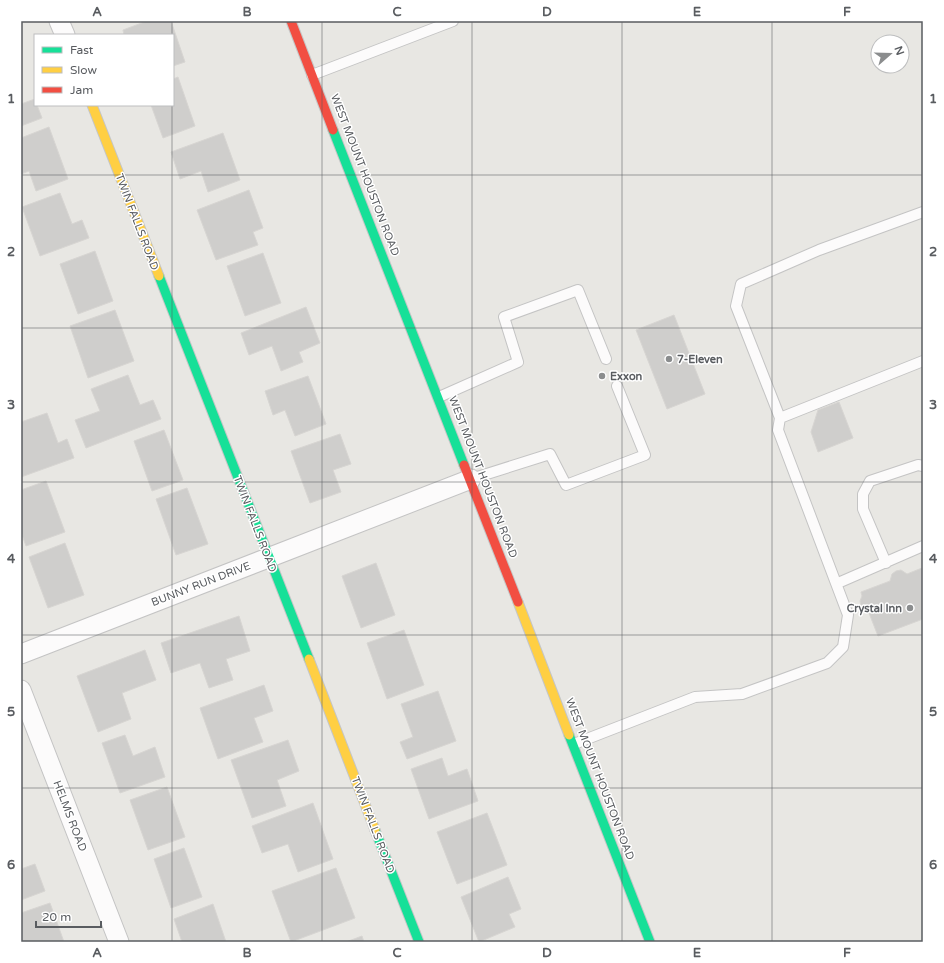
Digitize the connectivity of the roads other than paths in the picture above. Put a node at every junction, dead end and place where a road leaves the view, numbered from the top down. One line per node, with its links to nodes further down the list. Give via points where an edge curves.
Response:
1 (59, 21): 4 (street)
2 (291, 21): 5 (main road, WEST MOUNT HOUSTON ROAD)
3 (453, 21): 5 (lane)
4 (65, 34)
5 (312, 75): 11 (main road, WEST MOUNT HOUSTON ROAD)
6 (92, 106): 16 (main road, TWIN FALLS ROAD)
7 (923, 212): 12 (lane, via 819,250 741,284 736,306)
8 (606, 359): 11 (lane, via 578,290 504,317 518,362)
9 (923, 361): 12 (lane)
10 (617, 386): 14 (lane, via 645,456 566,485 550,454)
11 (439, 397): 14 (main road, WEST MOUNT HOUSTON ROAD)
12 (780, 418): 18 (lane, via 778,430)
13 (923, 466): 17 (lane, via 918,465 870,481 863,494 864,509)
14 (471, 479): 16 (street, BUNNY RUN DRIVE); 21 (main road, WEST MOUNT HOUSTON ROAD)
15 (923, 546): 17 (lane)
16 (268, 558): 19 (street, BUNNY RUN DRIVE); 23 (main road, TWIN FALLS ROAD)
17 (886, 563): 18 (lane)
18 (838, 584): 21 (lane, via 848,615 843,647 827,663 742,694 695,697)
19 (21, 654)
20 (21, 690): 22 (street, HELMS ROAD)
21 (574, 744): 24 (main road, WEST MOUNT HOUSTON ROAD)
22 (119, 942)
23 (419, 942)
24 (650, 942)

